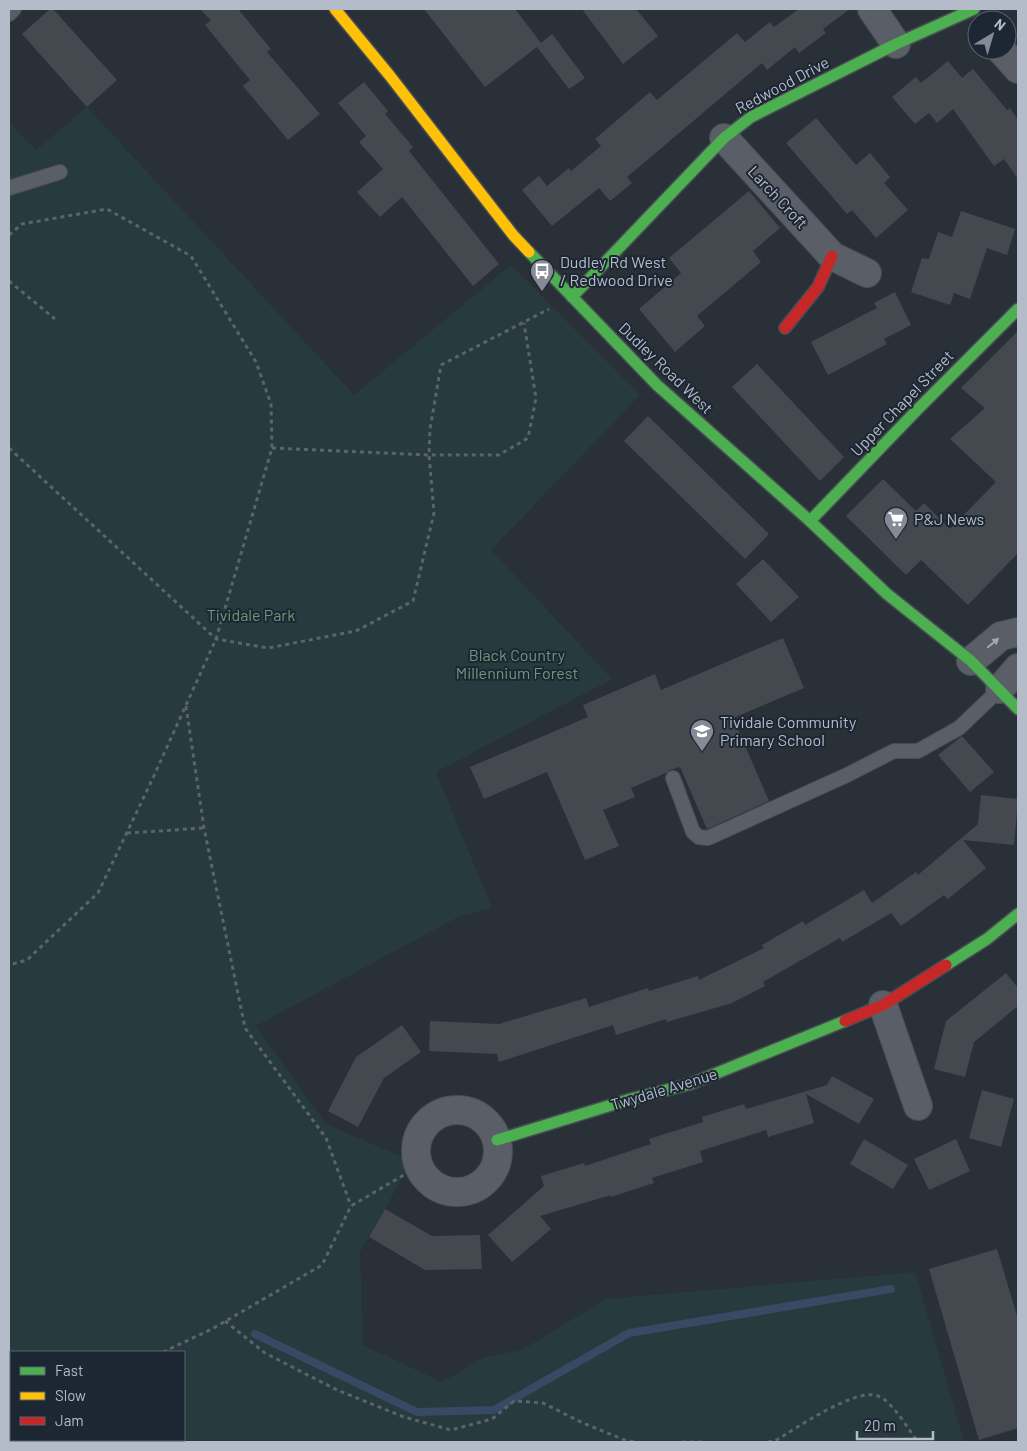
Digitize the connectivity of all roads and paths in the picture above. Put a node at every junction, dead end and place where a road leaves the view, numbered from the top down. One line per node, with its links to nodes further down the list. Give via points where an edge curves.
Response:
1 (14, 9): 5 (lane)
2 (335, 9): 7 (street, Dudley Road West)
3 (356, 9): 7 (lane)
4 (872, 9): 8 (street)
5 (9, 14)
6 (967, 18): 8 (street, Redwood Drive)
7 (344, 21): 16 (street, Dudley Road West, via 513,236)
8 (896, 44): 9 (street, Redwood Drive, via 751,116)
9 (724, 138): 13 (street, Larch Croft); 16 (street, Redwood Drive)
10 (60, 172): 11 (lane)
11 (9, 188)
12 (9, 235): 22 (path, via 22,224 108,209 190,256 256,362 271,404)
13 (832, 256): 14 (street, Larch Croft); 20 (street, via 818,287)
14 (867, 273)
15 (9, 281): 18 (path)
16 (572, 297): 19 (path); 24 (street, Dudley Road West, via 657,384)
17 (1018, 309): 24 (street, Upper Chapel Street)
18 (54, 319)
19 (524, 322): 23 (path, via 441,365); 23 (path, via 536,398 528,438 499,455)
20 (785, 328)
21 (9, 448): 26 (path)
22 (272, 448): 23 (path); 26 (path)
23 (429, 455): 26 (path, via 434,513 413,601 356,631 268,648)
24 (810, 521): 27 (street, Dudley Road West, via 888,594)
25 (1018, 632): 27 (street, one-way to 25, via 1001,636)
26 (216, 639): 30 (path)
27 (972, 661): 29 (street, Dudley Road West)
28 (1018, 668): 29 (street)
29 (1000, 688): 31 (street, Dudley Road West); 32 (lane, via 959,728 918,750 894,751 708,838 693,832)
30 (186, 705): 33 (path); 34 (path)
31 (1018, 709)
32 (673, 778)
33 (204, 828): 34 (path); 41 (path, via 245,1028 326,1138)
34 (127, 833): 36 (path, via 98,892 27,960)
35 (1018, 914): 37 (street, Twydale Avenue, via 986,939)
36 (9, 965)
37 (883, 1005): 38 (street); 39 (street, Twydale Avenue, via 690,1084)
38 (918, 1106)
39 (497, 1140): 40 (street, via 495,1167 488,1179 464,1192 437,1186 426,1178); 40 (street, via 482,1118 471,1112 444,1112 424,1127 416,1153)
40 (419, 1166): 41 (path)
41 (351, 1206): 42 (path, via 322,1265)
42 (225, 1321): 43 (path); 44 (path, via 265,1352 337,1390 404,1417 452,1430 492,1419 514,1401 543,1403 583,1423)
43 (164, 1351)
44 (636, 1442)
45 (682, 1442): 46 (path)
46 (705, 1442)
47 (768, 1442): 48 (path, via 841,1402 865,1395 878,1396 891,1405)
48 (918, 1442)

